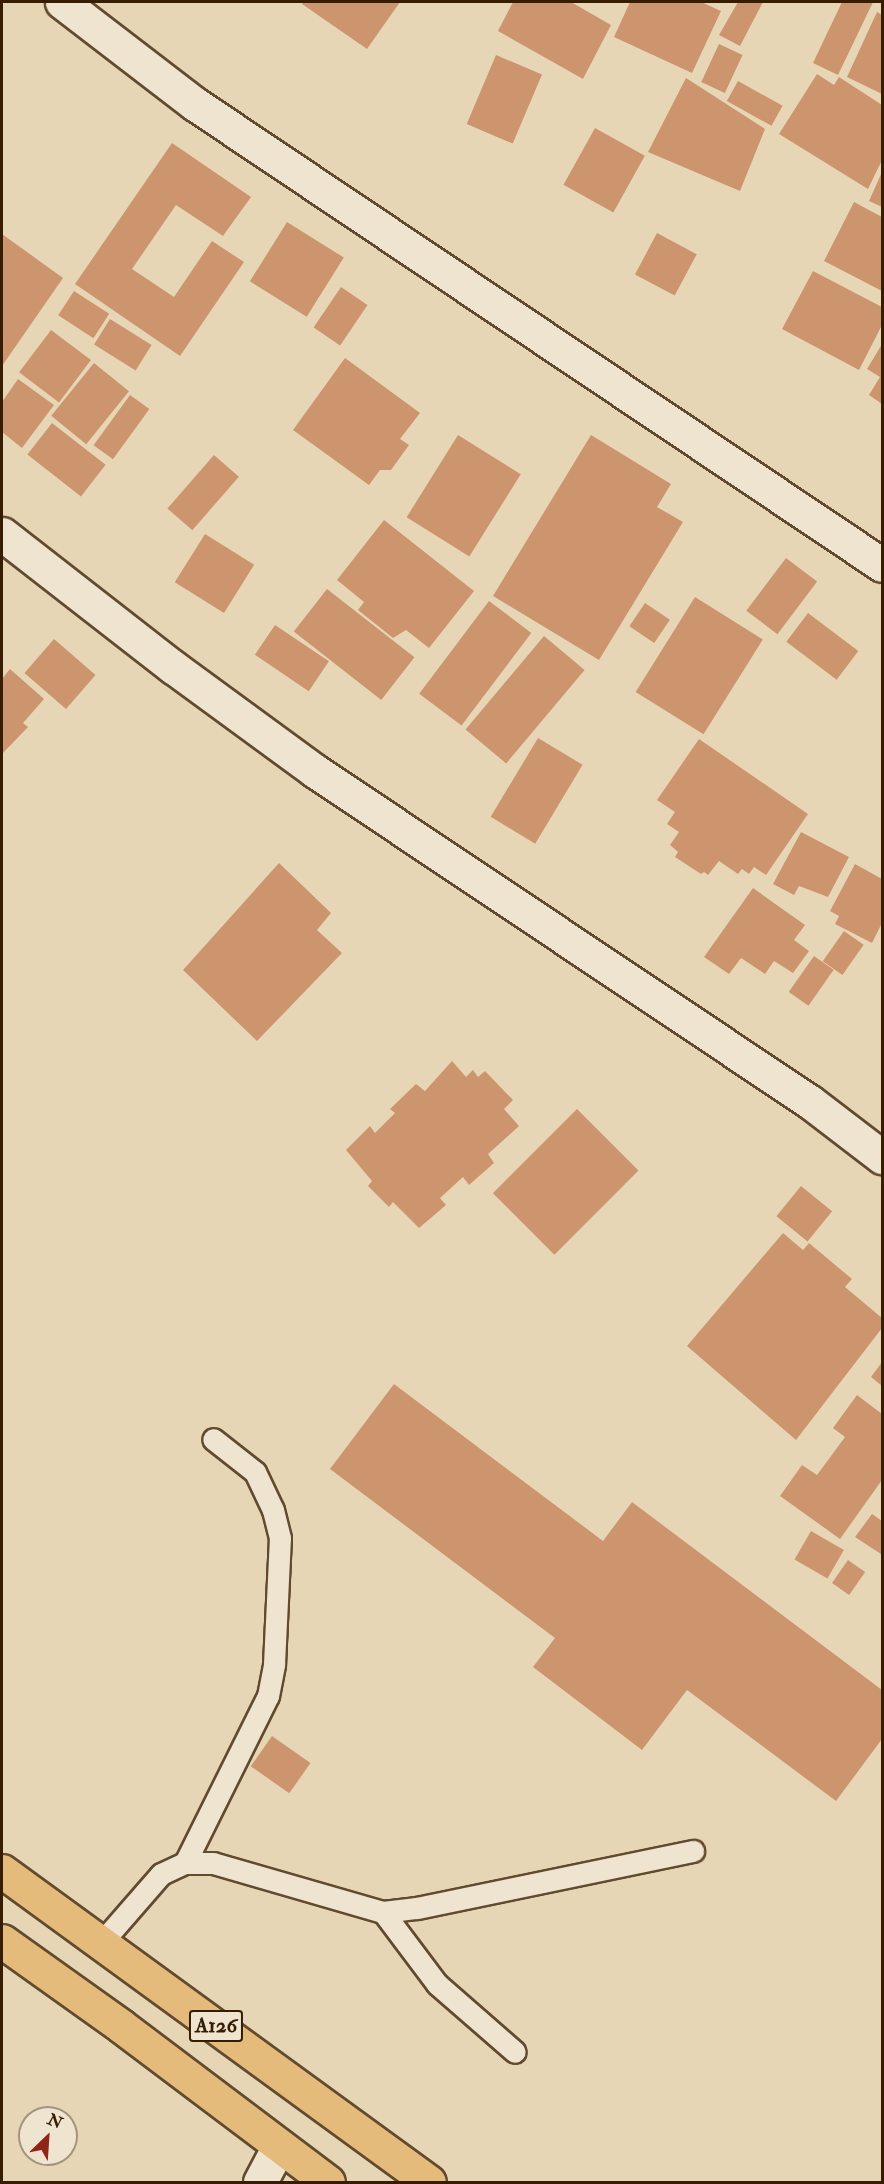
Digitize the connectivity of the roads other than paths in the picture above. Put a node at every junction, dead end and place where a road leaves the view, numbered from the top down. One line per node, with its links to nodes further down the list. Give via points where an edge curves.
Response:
1 (62, 2): 3 (street, via 195,104)
2 (2, 534): 4 (street, via 315,771 810,1102)
3 (882, 566)
4 (882, 1157)
5 (213, 1439): 7 (lane, via 255,1472 273,1510 280,1538 274,1664 268,1696)
6 (693, 1851): 9 (lane)
7 (184, 1863): 9 (lane, via 213,1863); 11 (lane, via 161,1874)
8 (2, 1871): 11 (highway, A126)
9 (383, 1912): 12 (lane, via 437,1984)
10 (2, 1941): 13 (highway, A126)
11 (101, 1943): 16 (highway, A126)
12 (515, 2052)
13 (279, 2146): 14 (street); 15 (highway, A126)
14 (260, 2182)
15 (328, 2182)
16 (429, 2182)

